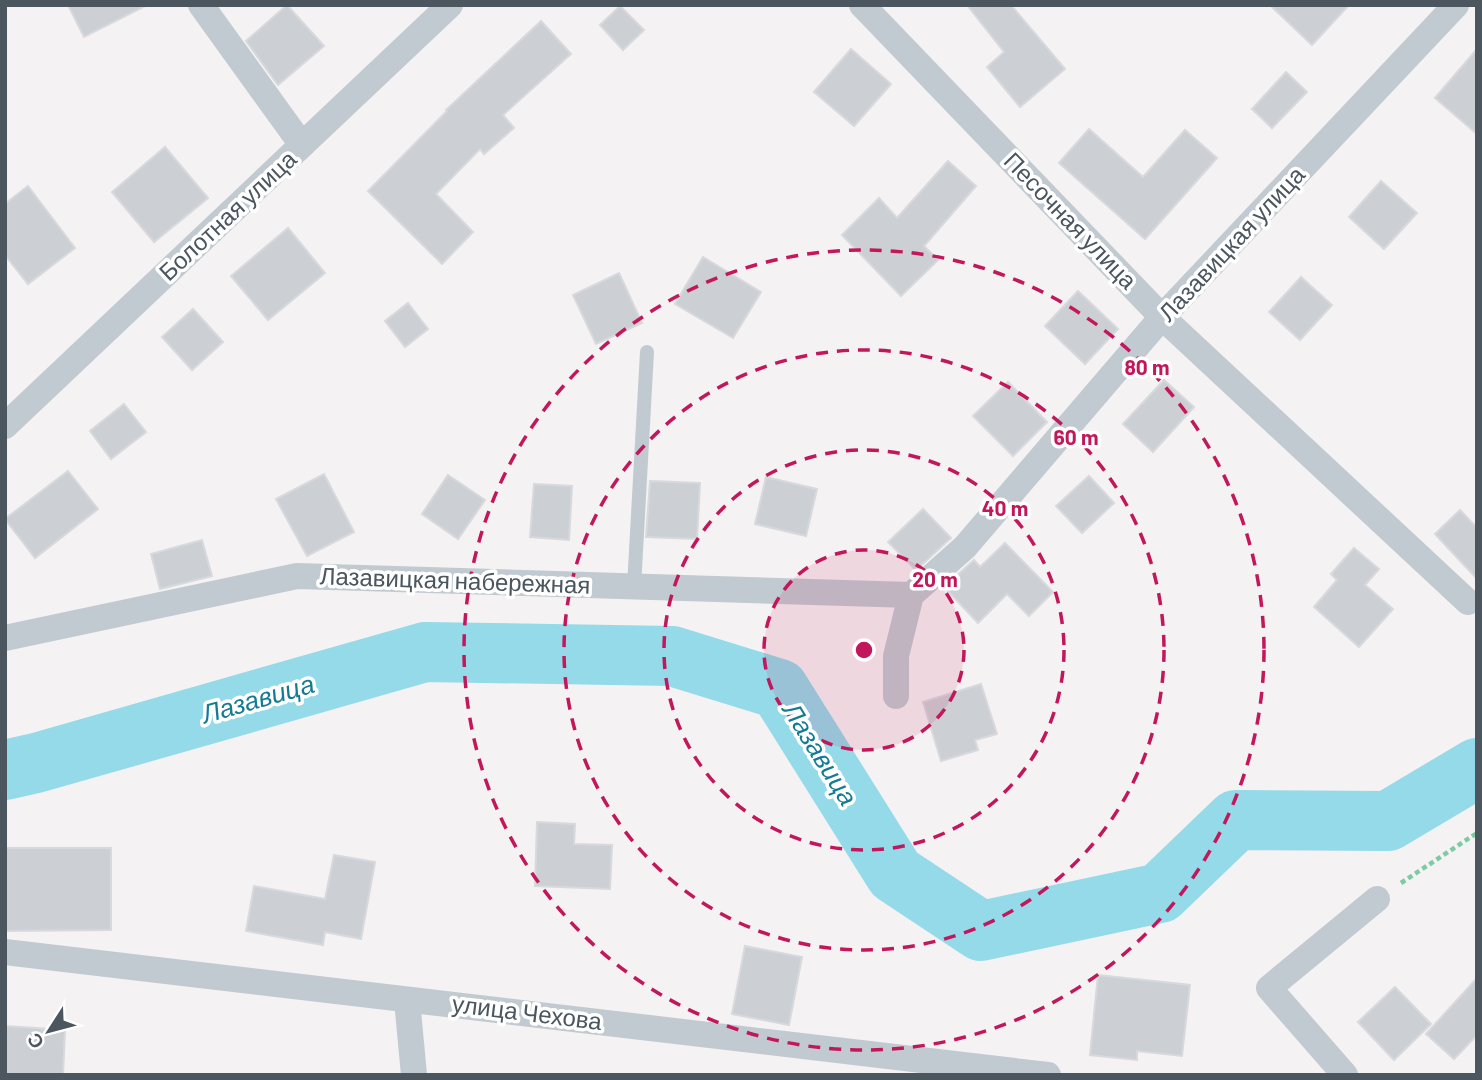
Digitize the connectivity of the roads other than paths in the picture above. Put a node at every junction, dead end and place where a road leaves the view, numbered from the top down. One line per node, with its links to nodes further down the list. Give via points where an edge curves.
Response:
1 (201, 5): 5 (street)
2 (450, 5): 5 (street, Болотная улица)
3 (862, 5): 6 (street, Песочная улица)
4 (1456, 5): 6 (street, Лазавицкая улица)
5 (302, 145): 8 (street, Болотная улица)
6 (1162, 317): 10 (street, Лазавицкая улица, via 965,547); 11 (street, Песочная улица)
7 (647, 352): 9 (lane)
8 (5, 426)
9 (634, 587): 10 (street, Лазавицкая набережная); 12 (street, Лазавицкая набережная, via 297,576)
10 (911, 595): 13 (street, via 896,656)
11 (1468, 603)
12 (5, 638)
13 (896, 696)
14 (1377, 899): 20 (street, via 1269,988)
15 (5, 951): 16 (street, улица Чехова)
16 (407, 1000): 17 (street, улица Чехова); 18 (street)
17 (874, 1064): 19 (street, улица Чехова)
18 (414, 1075)
19 (1048, 1075)
20 (1345, 1075)

